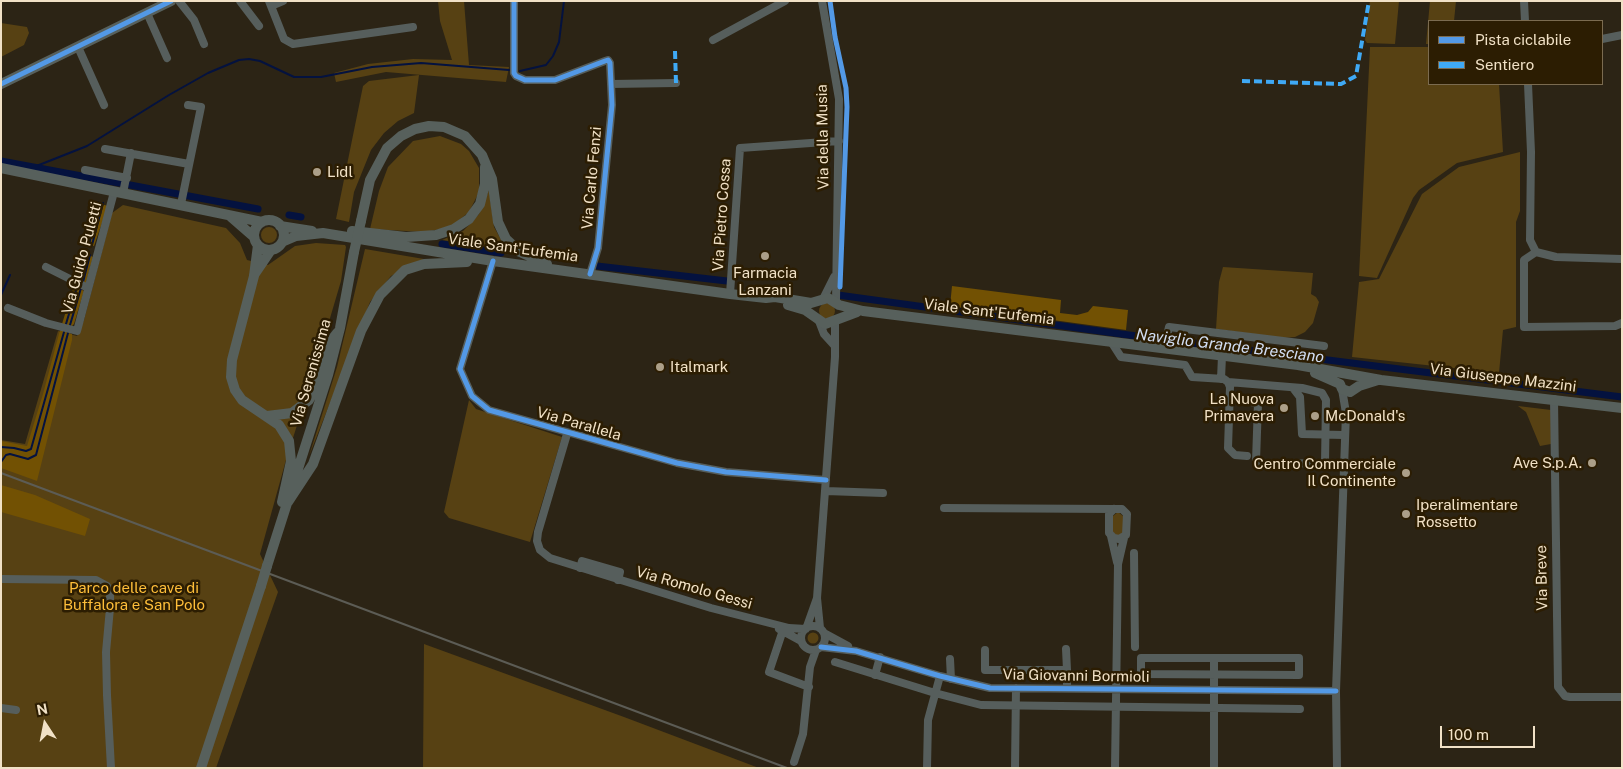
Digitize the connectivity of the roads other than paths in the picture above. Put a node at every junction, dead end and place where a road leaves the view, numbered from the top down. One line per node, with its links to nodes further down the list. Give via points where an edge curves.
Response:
1 (171, 1): 10 (main road)
2 (179, 1): 17 (street, via 194,20)
3 (240, 1): 12 (street)
4 (283, 1): 9 (street)
5 (514, 1): 22 (street, Via Carlo Fenzi, via 516,76 525,80 555,80 608,60)
6 (785, 1): 16 (street)
7 (822, 1): 26 (street, Via della Musia, via 839,99)
8 (1524, 1): 11 (street)
9 (270, 4): 13 (street, via 284,39 293,44)
10 (147, 13): 18 (main road); 19 (street)
11 (1525, 20)
12 (259, 26)
13 (413, 27)
14 (1622, 36): 15 (street)
15 (1603, 39)
16 (713, 40)
17 (204, 44)
18 (78, 47): 21 (main road); 24 (street)
19 (167, 58)
20 (676, 83): 22 (street)
21 (1, 84)
22 (611, 84): 49 (street, Via Carlo Fenzi, via 612,105 598,248)
23 (1528, 85): 43 (street, via 1530,240)
24 (104, 105)
25 (188, 105): 30 (street, via 201,107)
26 (840, 141): 48 (street, Via della Musia); 52 (street, Via Pietro Cossa, via 740,148)
27 (105, 149): 28 (street)
28 (131, 154): 30 (street); 33 (street)
29 (485, 161): 39 (main road, via 485,184 480,204 469,219 454,229 406,237 343,230); 47 (main road, Via Serenissima, via 492,178 501,231 513,246 529,257); 61 (main road, Via Serenissima, bridge, via 470,140 453,130 429,126 407,132 387,148 375,168 360,221)
30 (189, 164): 35 (street)
31 (1, 168): 34 (main road)
32 (85, 170): 33 (street)
33 (127, 178): 34 (street)
34 (119, 193): 35 (main road); 51 (street, Via Guido Puletti)
35 (181, 201): 36 (main road)
36 (226, 214): 37 (main road); 40 (main road, via 244,226)
37 (262, 222): 38 (main road, via 270,221); 40 (main road, via 257,227)
38 (280, 226): 39 (main road, Viale Sant'Eufemia); 41 (main road, via 284,235)
39 (319, 233): 41 (main road, Viale Sant'Eufemia, via 296,236); 45 (main road, Viale Sant'Eufemia)
40 (256, 241): 42 (main road); 50 (main road)
41 (282, 242): 42 (main road)
42 (270, 250): 50 (main road)
43 (1536, 252): 44 (street, via 1556,257); 60 (street, via 1524,260 1524,327 1616,326)
44 (1622, 259)
45 (490, 261): 47 (main road, Viale Sant'Eufemia); 83 (street, Via Parallela, via 460,369 467,386 478,402 489,410); 90 (main road, via 424,264 405,270 380,295 361,331 313,464)
46 (46, 267): 51 (street)
47 (562, 270): 49 (main road, Viale Sant'Eufemia)
48 (836, 272): 54 (street, Via della Musia); 55 (street, Via della Musia)
49 (590, 274): 52 (main road, Viale Sant'Eufemia)
50 (254, 276): 82 (main road, via 232,360 231,377 242,400)
51 (88, 288): 56 (street, Via Guido Puletti, via 77,331)
52 (730, 294): 53 (main road, Viale Sant'Eufemia)
53 (766, 298): 54 (main road, Viale Sant'Eufemia, via 776,296); 58 (main road, Viale Sant'Eufemia, via 798,308)
54 (820, 301): 55 (main road, Viale Sant'Eufemia); 58 (main road, via 814,311)
55 (837, 303): 57 (main road, Viale Sant'Eufemia); 59 (main road)
56 (8, 308)
57 (863, 311): 59 (main road, Viale Sant'Eufemia); 62 (main road, Viale Sant'Eufemia)
58 (817, 319): 59 (main road, Viale Sant'Eufemia, via 825,324); 63 (street)
59 (837, 319): 63 (street)
60 (1622, 322)
61 (340, 328): 82 (main road, via 327,346 316,387 309,400 292,413); 90 (main road, Via Serenissima)
62 (1112, 342): 64 (main road, Viale Sant'Eufemia); 69 (street, via 1122,357 1185,365 1192,377)
63 (834, 345): 87 (street)
64 (1164, 345): 65 (street, via 1171,327); 66 (main road, Viale Sant'Eufemia)
65 (1324, 346)
66 (1222, 356): 67 (main road, Viale Sant'Eufemia); 69 (street)
67 (1267, 362): 68 (main road, Viale Sant'Eufemia); 71 (main road, Viale Sant'Eufemia, via 1322,375)
68 (1351, 374): 70 (main road, Via Giuseppe Mazzini); 71 (main road, via 1341,378); 73 (main road, via 1358,378)
69 (1224, 380): 72 (street); 76 (street)
70 (1381, 380): 73 (main road, Via Giuseppe Mazzini); 77 (main road, Via Giuseppe Mazzini)
71 (1341, 386): 73 (main road, Viale Sant'Eufemia, via 1350,392); 80 (street)
72 (1294, 388): 74 (street); 75 (street)
73 (1357, 388): 80 (street)
74 (1311, 391): 75 (street); 84 (street, via 1325,397)
75 (1300, 397): 84 (street, via 1301,432 1304,435)
76 (1229, 399): 84 (street, via 1258,403 1256,461 1259,464 1324,464); 86 (street, via 1228,448 1235,454)
77 (1554, 399): 78 (main road, Via Giuseppe Mazzini); 130 (street, Via Breve, via 1558,687 1564,696 1570,697)
78 (1603, 406): 79 (main road, Via Giuseppe Mazzini); 81 (main road)
79 (1622, 408)
80 (1346, 413): 85 (street)
81 (1622, 415)
82 (267, 416): 93 (main road, via 285,432 291,449)
83 (567, 434): 87 (street, Via Parallela, via 702,468); 102 (street, Via Romolo Gessi, via 537,541 540,550 550,558 580,568 582,561 620,572 618,580)
84 (1326, 435): 85 (street)
85 (1343, 435): 128 (street)
86 (1246, 456)
87 (826, 480): 88 (street)
88 (826, 491): 89 (street); 99 (street)
89 (883, 494)
90 (288, 502): 93 (main road, Via Serenissima)
91 (944, 508): 92 (street, Via Giovanni Bormioli)
92 (1112, 511): 94 (street, Via Giovanni Bormioli); 95 (street, Via Giovanni Bormioli, via 1122,509 1127,514)
93 (280, 528): 139 (main road, Via Serenissima, bridge)
94 (1111, 536): 95 (street); 97 (street, Via Giovanni Bormioli)
95 (1124, 538): 97 (street, Via Giovanni Bormioli)
96 (1134, 554): 101 (street, Via Giovanni Bormioli)
97 (1118, 564): 100 (street, Via Giovanni Bormioli)
98 (1, 579): 138 (street, via 96,580 107,586 110,608 106,695)
99 (817, 598): 103 (street); 105 (street)
100 (1118, 601): 101 (street); 126 (street, Via Giovanni Bormioli)
101 (1135, 601): 107 (street, Via Giovanni Bormioli)
102 (763, 622): 103 (street, Via Romolo Gessi); 104 (street, Via Romolo Gessi)
103 (806, 628): 105 (street, via 813,626); 106 (street)
104 (783, 630): 106 (street, Via Romolo Gessi); 123 (street, via 770,672)
105 (822, 631): 109 (street, via 825,640); 112 (street, Via Giovanni Bormioli)
106 (801, 641): 108 (street)
107 (1135, 647)
108 (807, 648): 109 (street); 117 (street)
109 (819, 648): 112 (street, Via Giovanni Bormioli, via 834,646); 117 (street)
110 (1066, 649): 118 (street, Via Giovanni Bormioli)
111 (984, 650): 118 (street, Via Giovanni Bormioli, via 985,670)
112 (856, 651): 113 (street, Via Giovanni Bormioli)
113 (880, 657): 120 (street); 121 (street, Via Giovanni Bormioli)
114 (1214, 658): 119 (street); 119 (street, Via Giovanni Bormioli, via 1141,658 1141,674); 119 (street, Via Giovanni Bormioli, via 1299,658 1299,675)
115 (950, 659): 122 (street)
116 (835, 662): 120 (street, Via Giovanni Bormioli)
117 (810, 667): 123 (street)
118 (1067, 670): 125 (street, Via Giovanni Bormioli)
119 (1214, 674): 127 (street)
120 (875, 675): 129 (street, Via Giovanni Bormioli)
121 (940, 676): 122 (street, Via Giovanni Bormioli); 129 (street)
122 (951, 679): 124 (street, Via Giovanni Bormioli, via 990,688)
123 (809, 687): 137 (street, via 803,734)
124 (1016, 688): 125 (street, Via Giovanni Bormioli); 131 (street, Via Giovanni Bormioli)
125 (1067, 688): 126 (street, Via Giovanni Bormioli)
126 (1115, 688): 127 (street, Via Giovanni Bormioli); 132 (street, Via Giovanni Bormioli)
127 (1214, 691): 128 (street, Via Giovanni Bormioli); 134 (street)
128 (1336, 691): 144 (street)
129 (935, 694): 131 (street, Via Giovanni Bormioli, via 981,705); 140 (street, via 928,720)
130 (1622, 696)
131 (1016, 707): 132 (street, Via Giovanni Bormioli); 141 (street, Via Giovanni Bormioli)
132 (1115, 707): 134 (street, Via Giovanni Bormioli); 142 (street, Via Giovanni Bormioli)
133 (1, 708): 136 (street)
134 (1214, 708): 135 (street, Via Giovanni Bormioli); 143 (street)
135 (1300, 709)
136 (16, 710)
137 (794, 762)
138 (111, 768)
139 (201, 768)
140 (927, 768)
141 (1015, 768)
142 (1115, 768)
143 (1214, 768)
144 (1337, 768)

